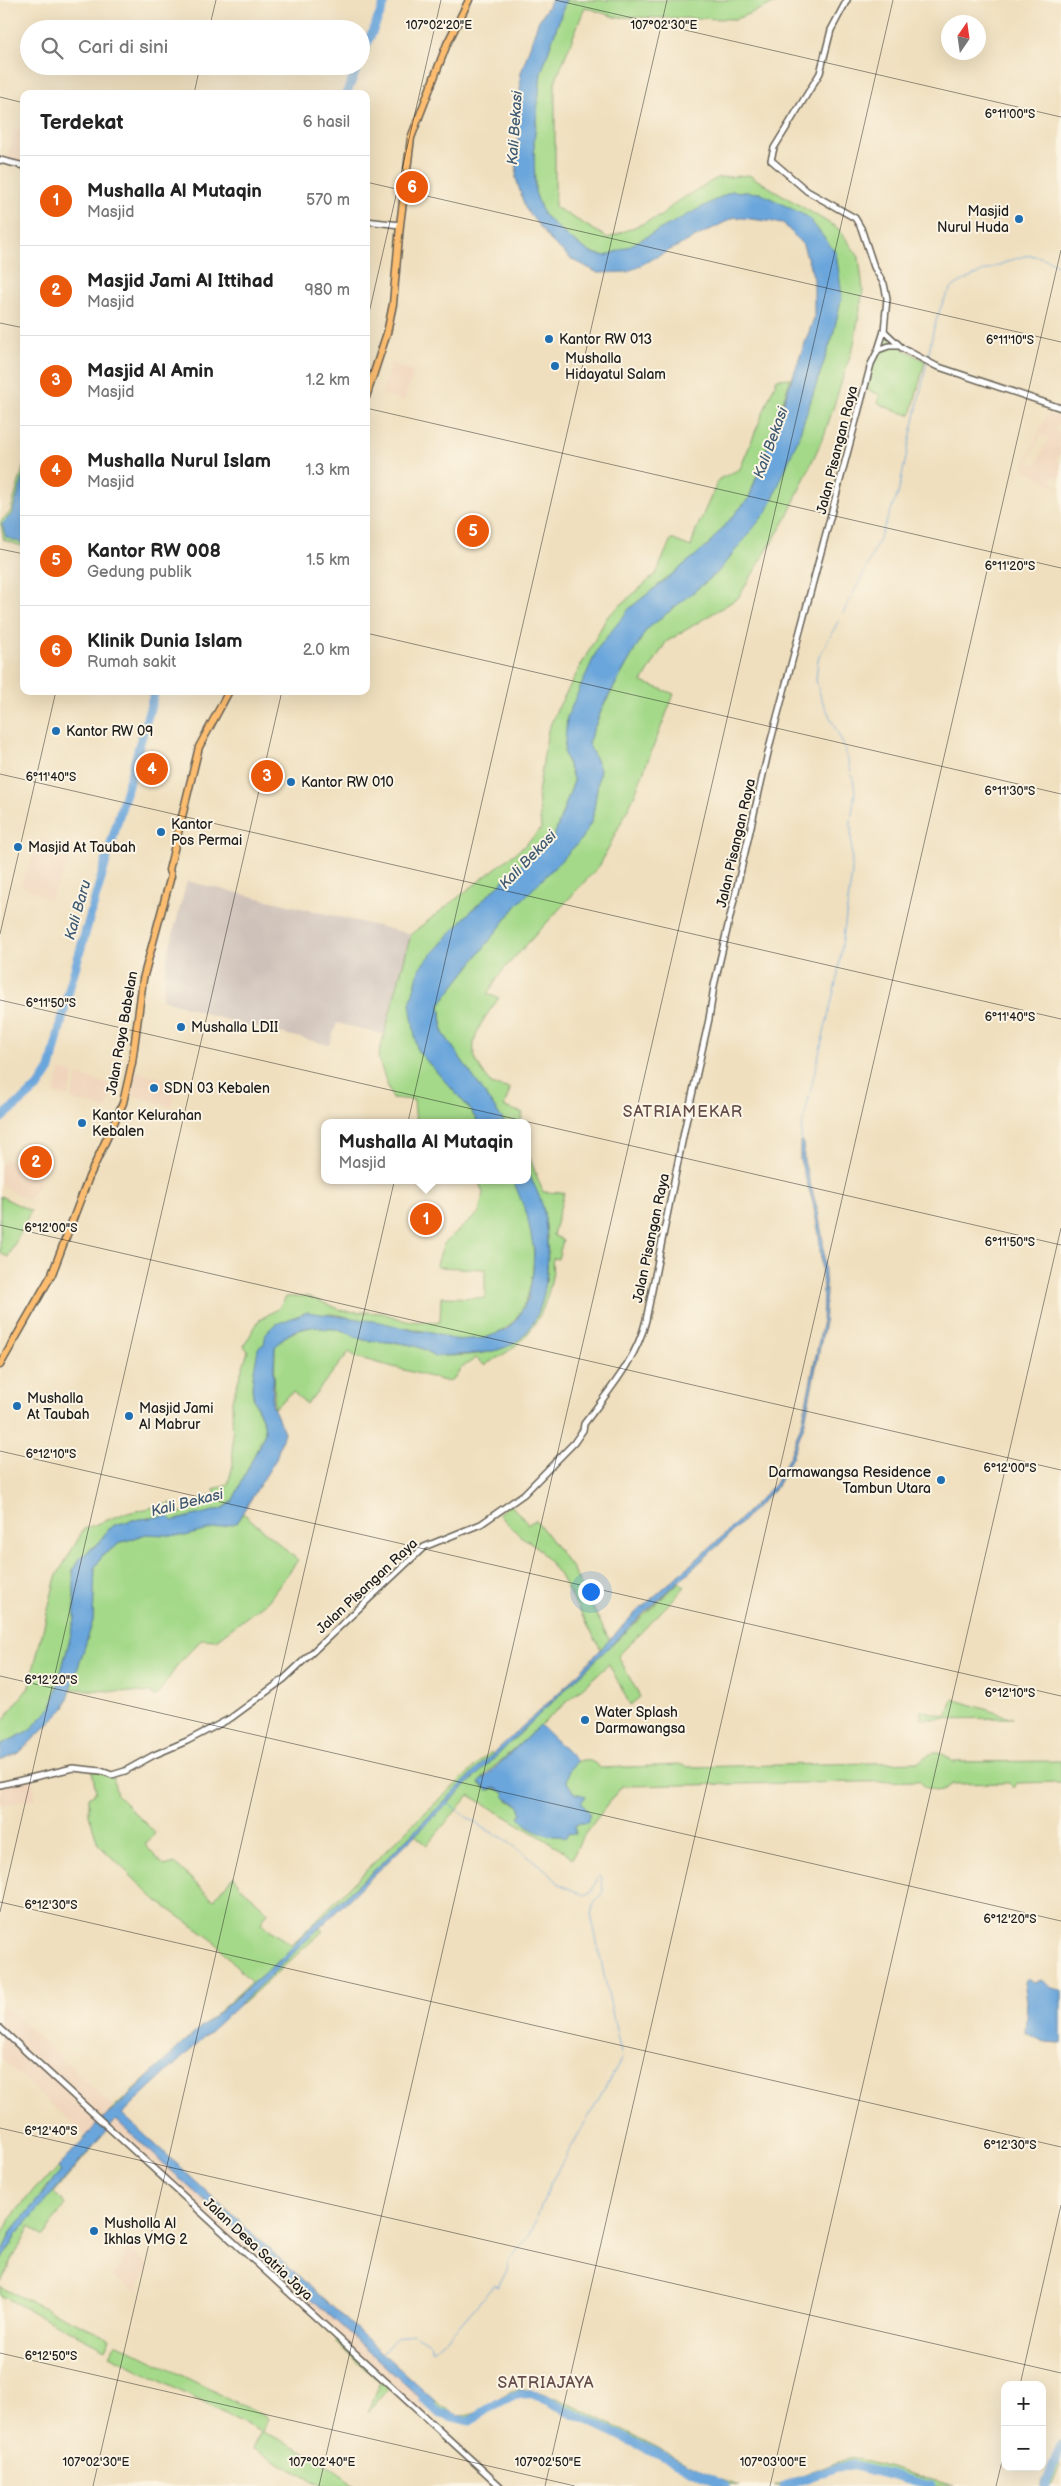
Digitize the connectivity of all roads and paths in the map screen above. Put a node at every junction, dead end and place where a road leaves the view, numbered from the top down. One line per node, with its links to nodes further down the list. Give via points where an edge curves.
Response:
1 (469, 0): 6 (main road, via 447,44 411,138)
2 (847, 0): 7 (street, Jalan Pisangan Raya, via 831,30 820,73 774,148 771,160 807,191 844,210 858,222 876,273 884,284 887,309)
3 (0, 160): 4 (street)
4 (20, 165)
5 (370, 221): 6 (street)
6 (400, 225): 10 (main road, via 393,304)
7 (884, 331): 8 (street); 9 (street, Jalan Pisangan Raya)
8 (899, 346): 9 (street); 11 (street, via 932,364)
9 (879, 350): 14 (street, Jalan Pisangan Raya, via 871,364 771,740 714,986 643,1334 635,1351 574,1443 524,1494 482,1524 424,1547 284,1679 231,1718 125,1772 112,1775 74,1768)
10 (370, 385)
11 (1061, 408)
12 (227, 695): 13 (main road, Jalan Raya Babelan, via 202,740 193,769 169,870 171,876 143,979 132,1063 122,1102 52,1274)
13 (0, 1365)
14 (0, 1785)
15 (0, 2028): 16 (street, Jalan Desa Satria Jaya)
16 (500, 2486)

